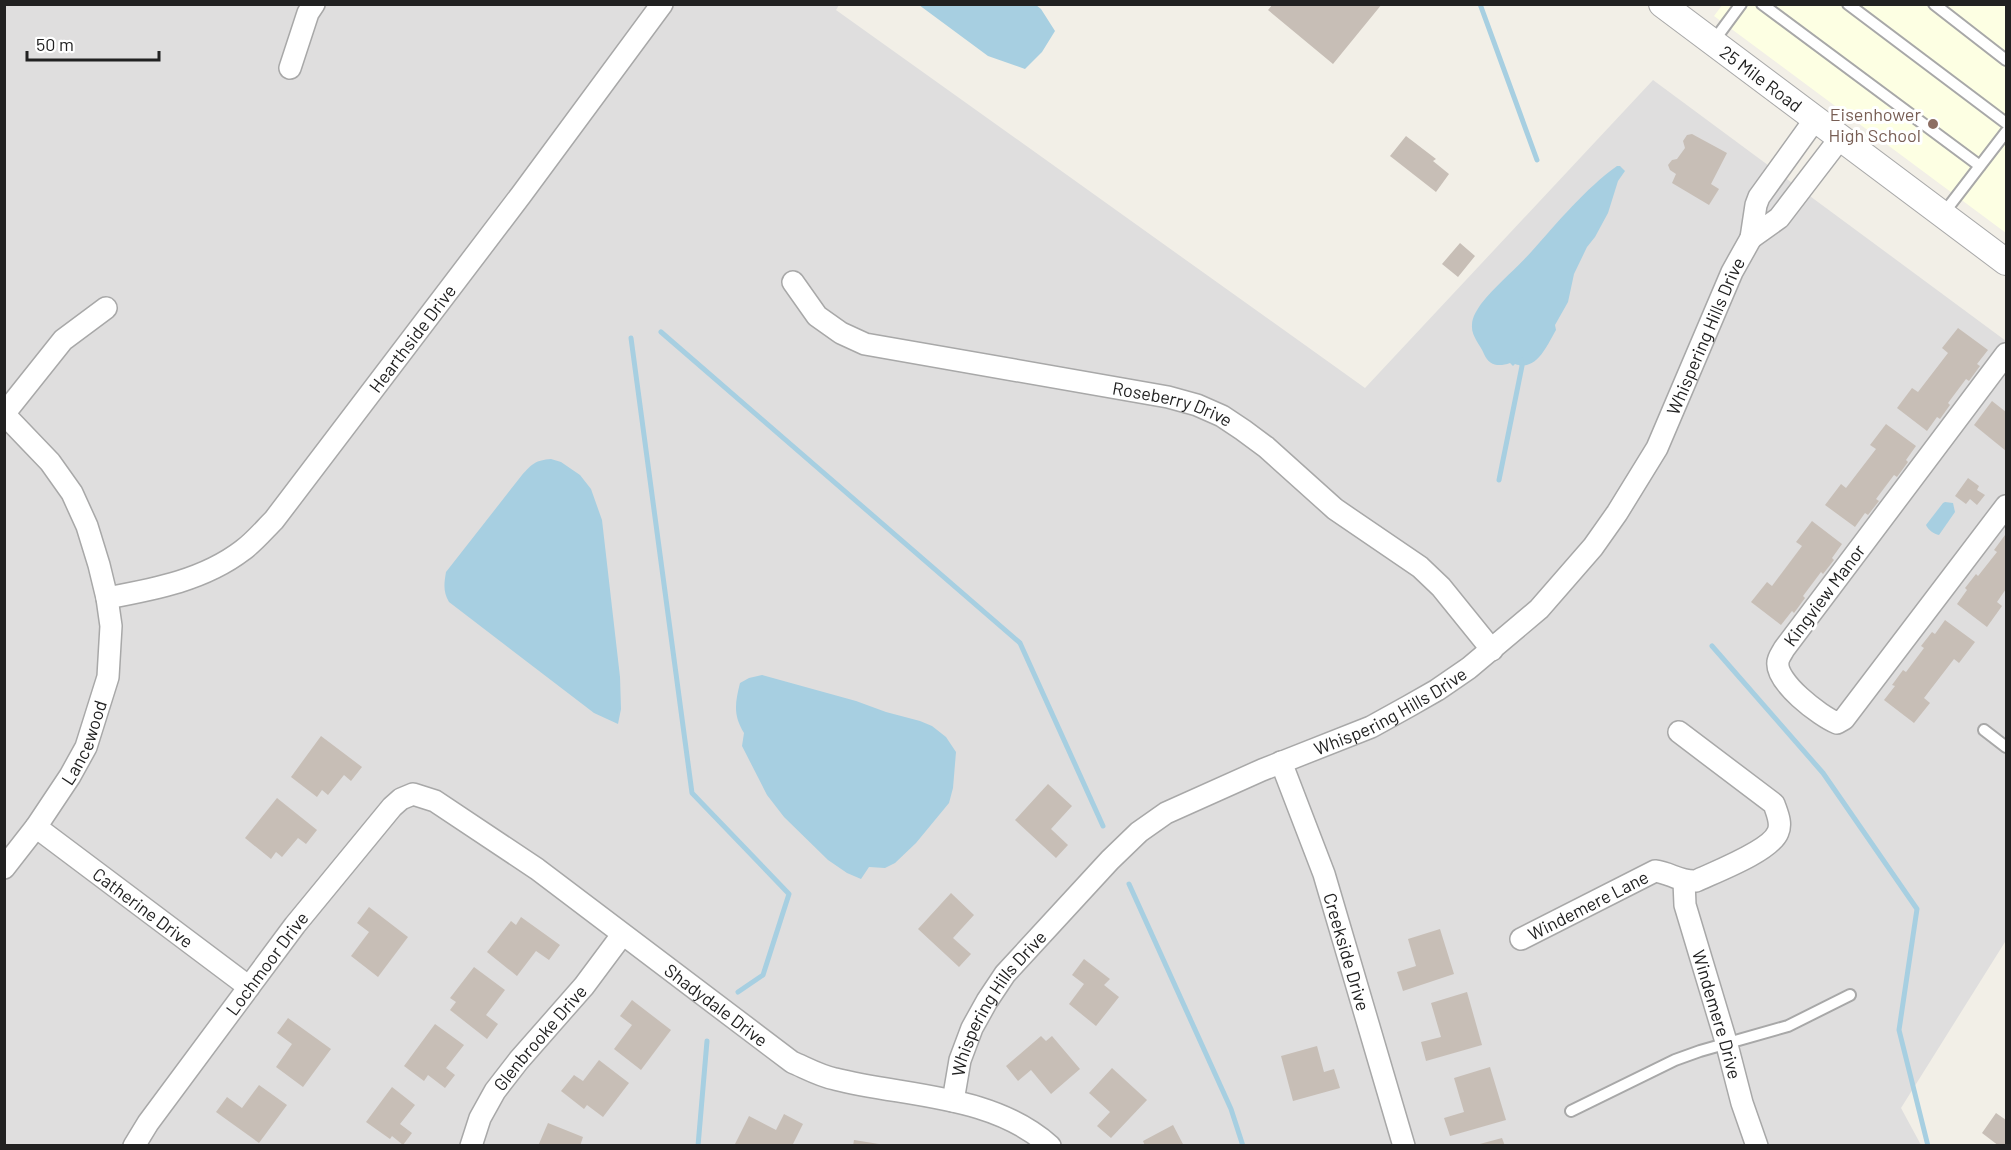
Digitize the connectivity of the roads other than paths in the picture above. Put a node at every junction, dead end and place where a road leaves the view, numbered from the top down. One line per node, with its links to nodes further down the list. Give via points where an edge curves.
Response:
1 (314, 4): 10 (street)
2 (662, 4): 24 (street, Hearthside Drive, via 274,520 244,550 208,572 174,585)
3 (1662, 4): 8 (street, 25 Mile Road)
4 (1741, 4): 8 (lane)
5 (1762, 4): 15 (lane)
6 (1848, 4): 12 (lane)
7 (1934, 4): 9 (lane)
8 (1713, 42): 11 (street, 25 Mile Road)
9 (2007, 60)
10 (290, 68)
11 (1816, 118): 14 (street, 25 Mile Road); 17 (street, Whispering Hills Drive, via 1759,197)
12 (2007, 123)
13 (2007, 132): 15 (lane)
14 (1841, 137): 16 (street, 25 Mile Road); 17 (street, Whispering Hills Drive, via 1779,218)
15 (1980, 166): 16 (lane)
16 (1943, 214): 18 (street, 25 Mile Road)
17 (1751, 238): 25 (street, Whispering Hills Drive, via 1732,272 1657,448 1617,513 1560,586)
18 (2007, 262)
19 (793, 282): 25 (street, Roseberry Drive, via 817,316 865,344 1168,397 1222,416 1266,447 1335,509 1420,567)
20 (106, 308): 22 (street, via 63,340)
21 (2007, 354): 23 (street, Kingview Manor, via 1784,649 1777,664 1788,685 1826,719 1837,723 1844,719)
22 (4, 414): 24 (street, Lancewood, via 50,462 72,494 87,526)
23 (2007, 506)
24 (107, 598): 31 (street, Lancewood, via 111,626 108,677 86,747)
25 (1492, 650): 29 (street, Whispering Hills Drive, via 1445,685 1371,727)
26 (1984, 730): 28 (lane)
27 (1679, 732): 33 (street, via 1774,804 1779,818 1779,831 1770,844 1696,881)
28 (2007, 747)
29 (1281, 762): 39 (street, Whispering Hills Drive, via 1166,813 1110,860 1005,974 987,1001 960,1060); 44 (street, Creekside Drive, via 1324,874)
30 (413, 794): 34 (street, Shadydale Drive, via 435,801 537,869); 36 (street, Lochmoor Drive, via 392,807)
31 (36, 827): 32 (street, Lancewood); 36 (street, Catherine Drive)
32 (4, 868)
33 (1684, 881): 35 (street, Windemere Lane, via 1655,871); 38 (street, Windemere Drive, via 1686,905)
34 (622, 935): 39 (street, Shadydale Drive, via 792,1062 833,1079); 42 (street, Glenbrooke Drive, via 495,1091)
35 (1521, 939)
36 (249, 987): 41 (street, Lochmoor Drive)
37 (1850, 995): 38 (lane, via 1788,1026)
38 (1727, 1045): 40 (lane, via 1675,1060); 45 (street, Windemere Drive)
39 (953, 1101): 43 (street, Shadydale Drive, via 1018,1123)
40 (1571, 1111)
41 (134, 1146)
42 (471, 1146)
43 (1050, 1146)
44 (1404, 1146)
45 (1757, 1146)

